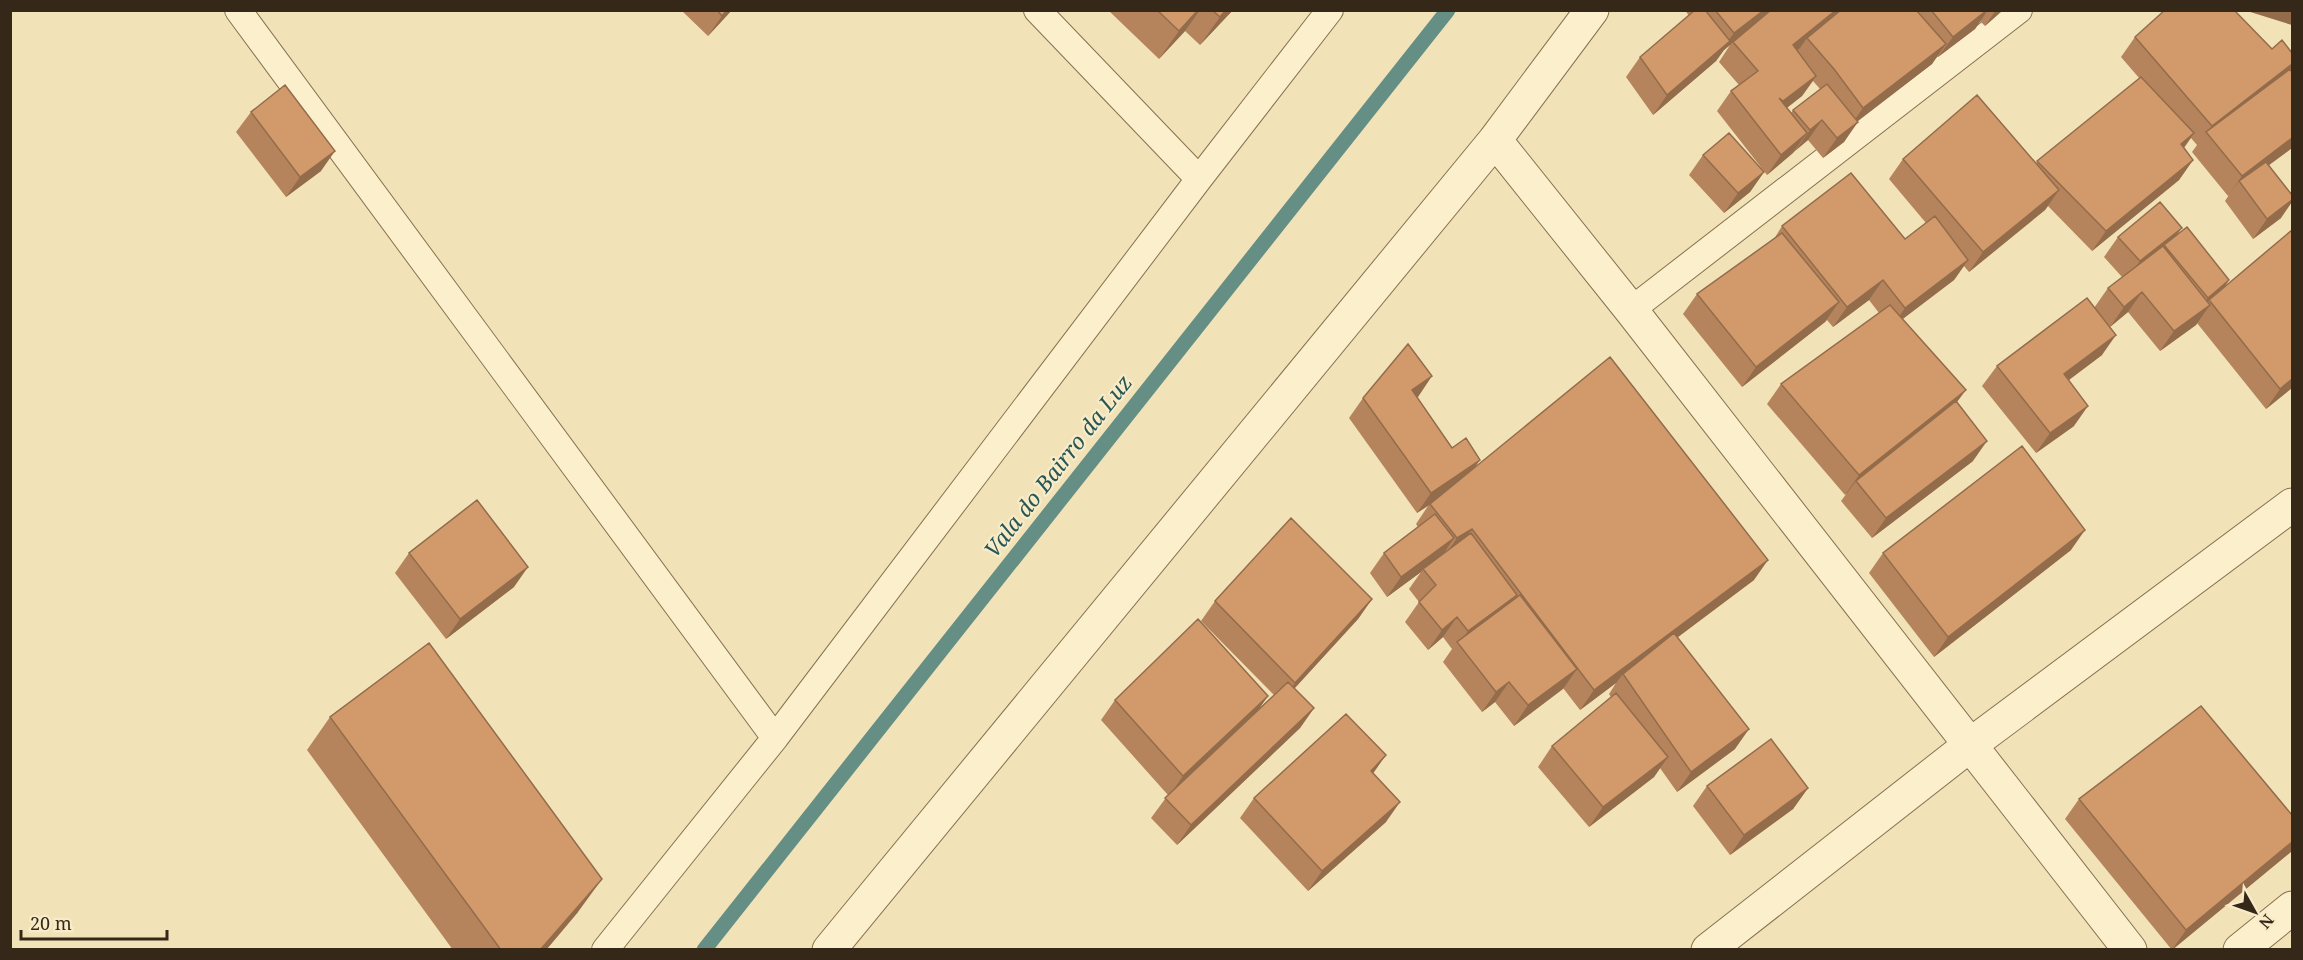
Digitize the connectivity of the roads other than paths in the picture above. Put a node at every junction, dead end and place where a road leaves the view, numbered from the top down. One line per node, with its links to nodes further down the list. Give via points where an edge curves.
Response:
1 (238, 10): 10 (lane)
2 (1037, 10): 7 (lane)
3 (1329, 10): 7 (lane)
4 (1592, 10): 6 (street)
5 (2019, 10): 8 (lane)
6 (1495, 140): 8 (street); 14 (street)
7 (1199, 179): 10 (lane)
8 (1631, 310): 11 (street)
9 (2292, 505): 11 (street)
10 (775, 738): 13 (lane)
11 (1970, 746): 15 (street); 16 (street)
12 (2292, 908): 17 (street)
13 (605, 950)
14 (829, 950)
15 (1708, 950)
16 (2130, 950)
17 (2240, 950)

